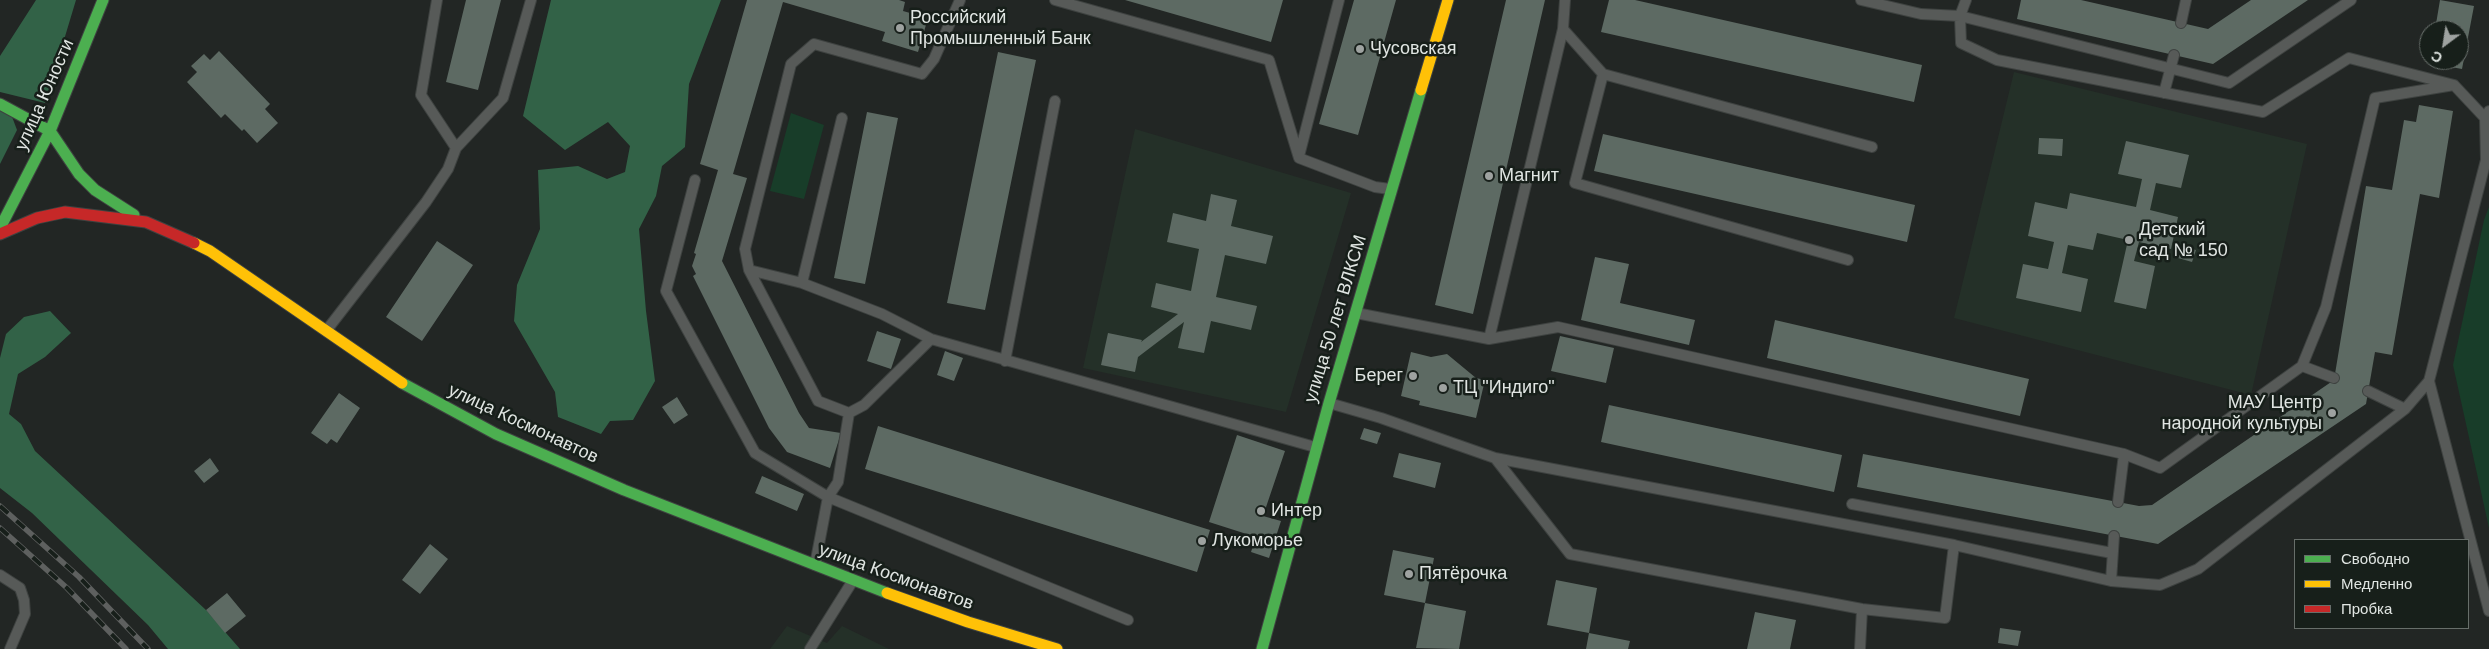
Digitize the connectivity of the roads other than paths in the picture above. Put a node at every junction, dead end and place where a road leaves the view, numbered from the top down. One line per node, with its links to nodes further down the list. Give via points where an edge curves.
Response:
1 (103, 0): 25 (street, улица Юности)
2 (437, 0): 27 (lane, via 421,95)
3 (531, 0): 27 (lane, via 502,98)
4 (960, 0): 35 (lane, via 934,59 922,74 814,44 791,64 745,250)
5 (1055, 0): 28 (lane, via 1269,60)
6 (1339, 0): 28 (lane)
7 (1448, 0): 30 (street, улица 50 лет ВЛКСМ)
8 (1565, 0): 15 (lane)
9 (1861, 0): 13 (lane, via 1921,14)
10 (1966, 0): 13 (lane)
11 (2186, 0): 14 (lane)
12 (2351, 0): 17 (lane, via 2229,83)
13 (1960, 16): 17 (lane); 20 (lane, via 1961,43 1997,60)
14 (2181, 23)
15 (1563, 29): 18 (lane); 40 (lane)
16 (2174, 55): 17 (lane)
17 (2171, 68): 20 (lane)
18 (1603, 74): 26 (lane); 34 (lane, via 1575,183)
19 (2454, 86): 20 (lane, via 2349,58 2264,112); 23 (lane); 42 (lane, via 2375,98 2326,307)
20 (2164, 92)
21 (1055, 101): 41 (lane)
22 (0, 104): 25 (street)
23 (2487, 114): 44 (lane, via 2486,160)
24 (842, 118): 36 (lane)
25 (50, 131): 31 (street, via 66,158 95,190); 32 (street, улица Юности)
26 (1872, 147)
27 (456, 148): 38 (lane, via 448,169 426,202)
28 (1299, 158): 30 (lane, via 1375,187)
29 (695, 180): 52 (lane, via 666,291 755,453)
30 (1393, 189): 37 (street, улица 50 лет ВЛКСМ)
31 (146, 222): 33 (street, улица Космонавтов, via 65,212 37,218); 38 (street, улица Космонавтов, via 210,251)
32 (0, 228)
33 (0, 234)
34 (1848, 260)
35 (749, 270): 36 (lane); 48 (lane, via 818,401)
36 (802, 283): 39 (lane, via 882,314)
37 (1355, 312): 40 (lane); 46 (street, улица 50 лет ВЛКСМ)
38 (326, 332): 58 (street, улица Космонавтов, via 420,394 491,432 624,490)
39 (931, 339): 41 (lane); 48 (lane, via 864,406)
40 (1489, 339): 50 (lane, via 1558,327)
41 (1005, 361): 49 (lane)
42 (2302, 366): 43 (lane); 50 (lane, via 2160,468)
43 (2334, 378)
44 (2430, 381): 47 (lane); 63 (lane)
45 (2368, 391): 47 (lane)
46 (1328, 403): 49 (street, улица 50 лет ВЛКСМ); 51 (lane)
47 (2405, 409): 61 (lane, via 2198,569 2160,584)
48 (849, 413): 52 (lane, via 838,482)
49 (1317, 448): 68 (street, улица 50 лет ВЛКСМ)
50 (2124, 454): 53 (lane)
51 (1495, 458): 56 (lane); 62 (lane, via 1570,554)
52 (828, 497): 58 (lane); 64 (lane)
53 (2118, 502)
54 (1852, 504): 57 (lane)
55 (2114, 536): 57 (lane)
56 (1954, 545): 61 (lane); 62 (lane, via 1944,618)
57 (2112, 553): 61 (lane)
58 (815, 566): 60 (street, улица Космонавтов)
59 (0, 574): 65 (lane, via 20,588 24,600 25,614)
60 (853, 581): 66 (lane); 67 (street, улица Космонавтов, via 968,622)
61 (2111, 581)
62 (1862, 609): 69 (lane)
63 (2489, 611)
64 (1128, 620)
65 (10, 649)
66 (810, 649)
67 (1057, 649)
68 (1262, 649)
69 (1860, 649)

